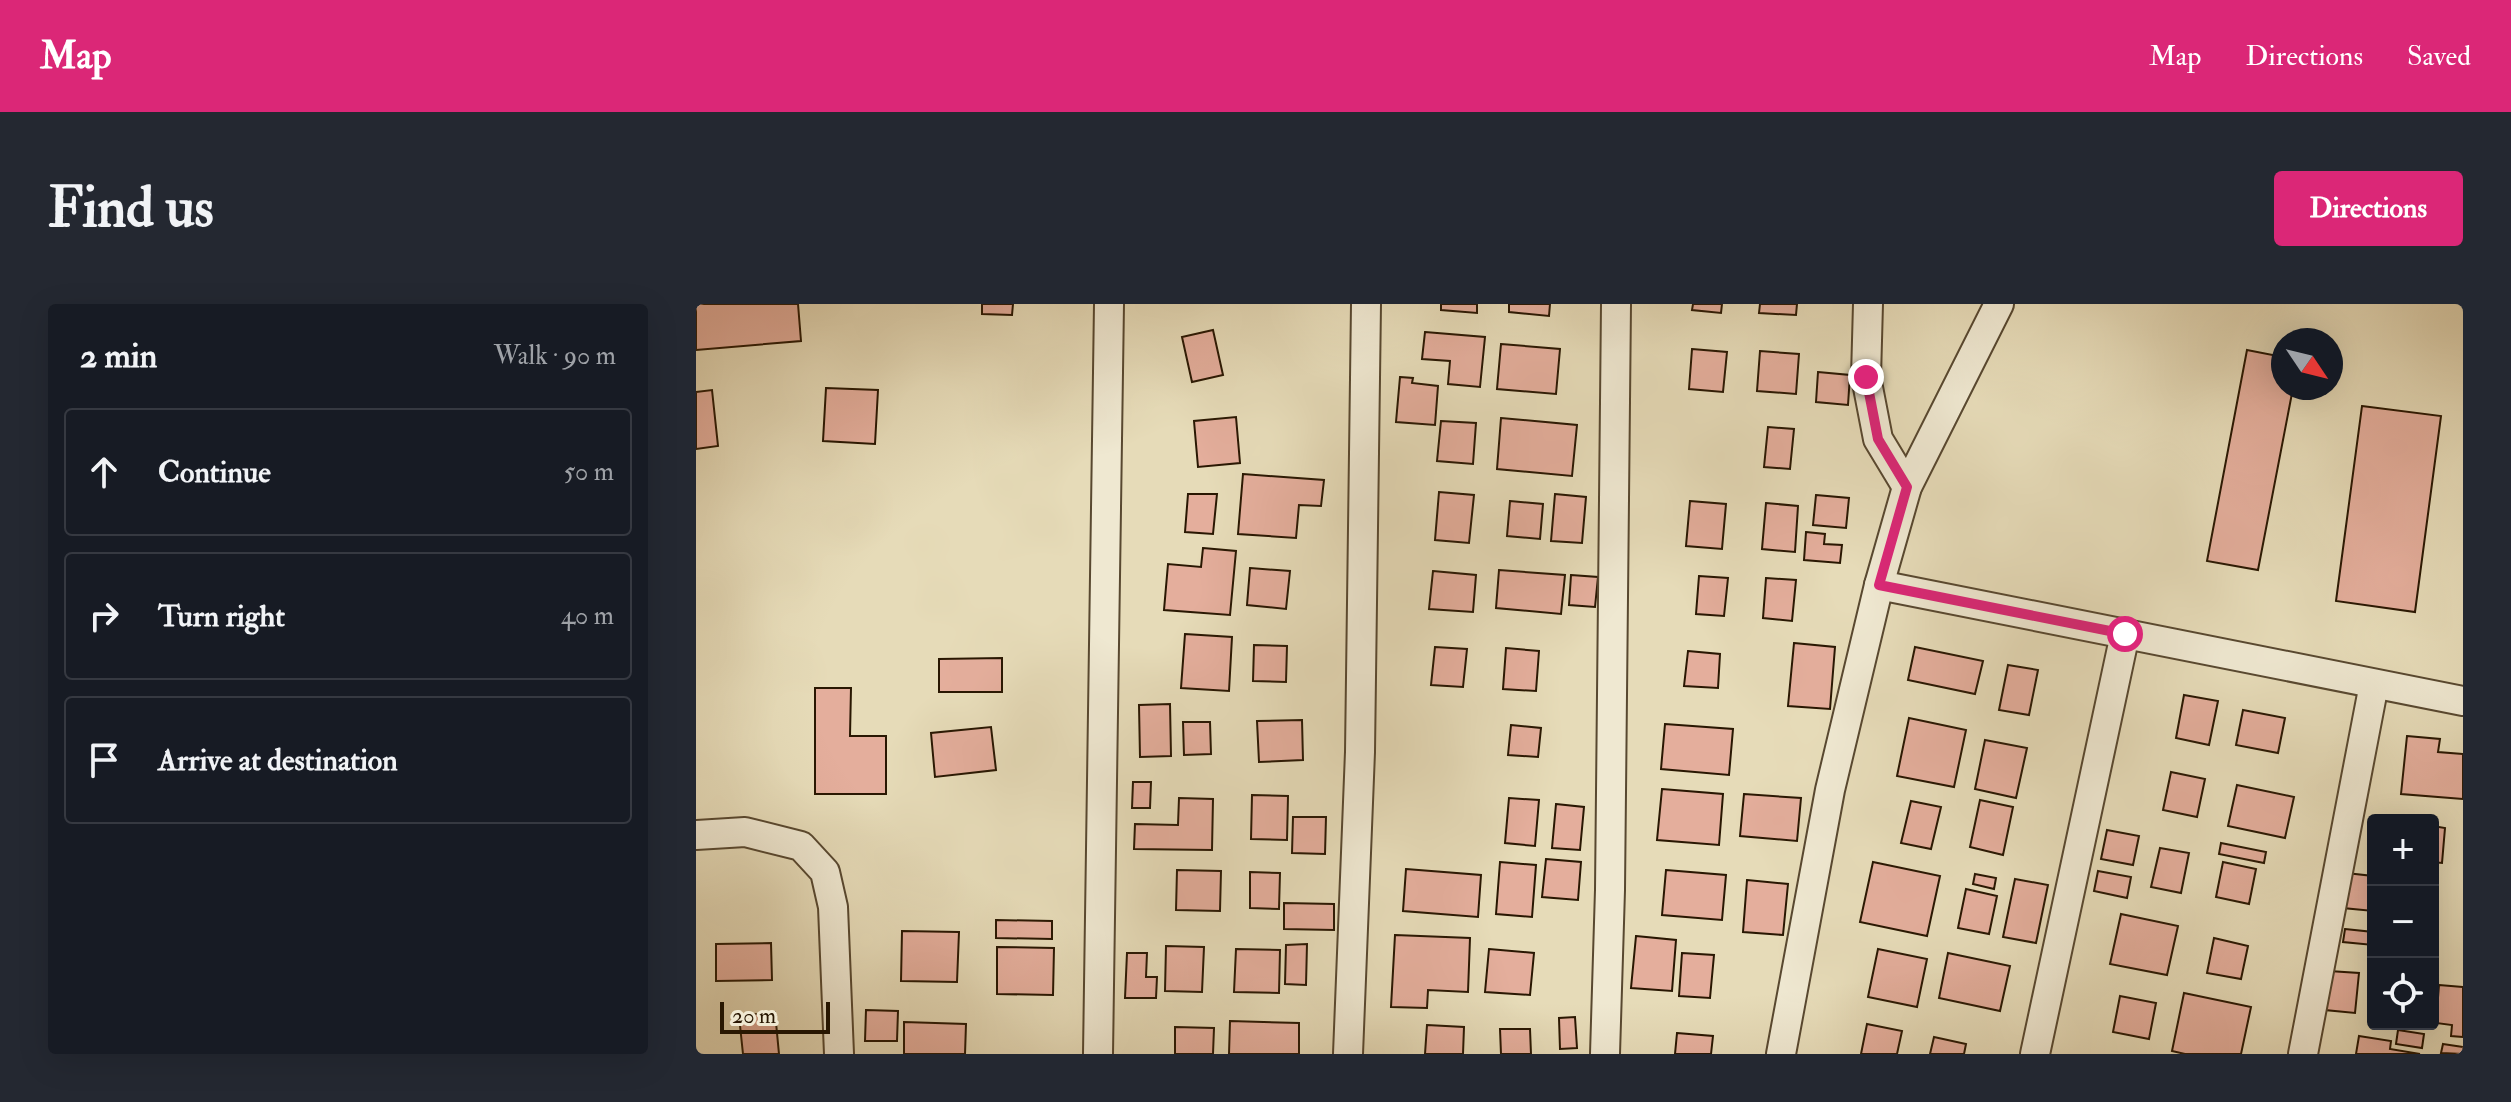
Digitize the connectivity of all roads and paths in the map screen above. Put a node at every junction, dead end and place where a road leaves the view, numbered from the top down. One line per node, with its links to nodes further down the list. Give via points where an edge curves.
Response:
1 (1109, 304): 13 (street)
2 (1366, 304): 14 (street, via 1360,752)
3 (1616, 304): 15 (street)
4 (1868, 304): 6 (street, via 1866,377 1878,439)
5 (1999, 304): 6 (street)
6 (1907, 487): 7 (street)
7 (1879, 585): 8 (street); 16 (street, via 1830,790)
8 (2125, 634): 9 (street); 17 (street)
9 (2374, 684): 10 (street); 18 (street)
10 (2463, 701)
11 (696, 835): 12 (street, via 745,832 801,846 825,872 833,907)
12 (839, 1054)
13 (1098, 1054)
14 (1348, 1054)
15 (1605, 1054)
16 (1781, 1054)
17 (2035, 1054)
18 (2303, 1054)

